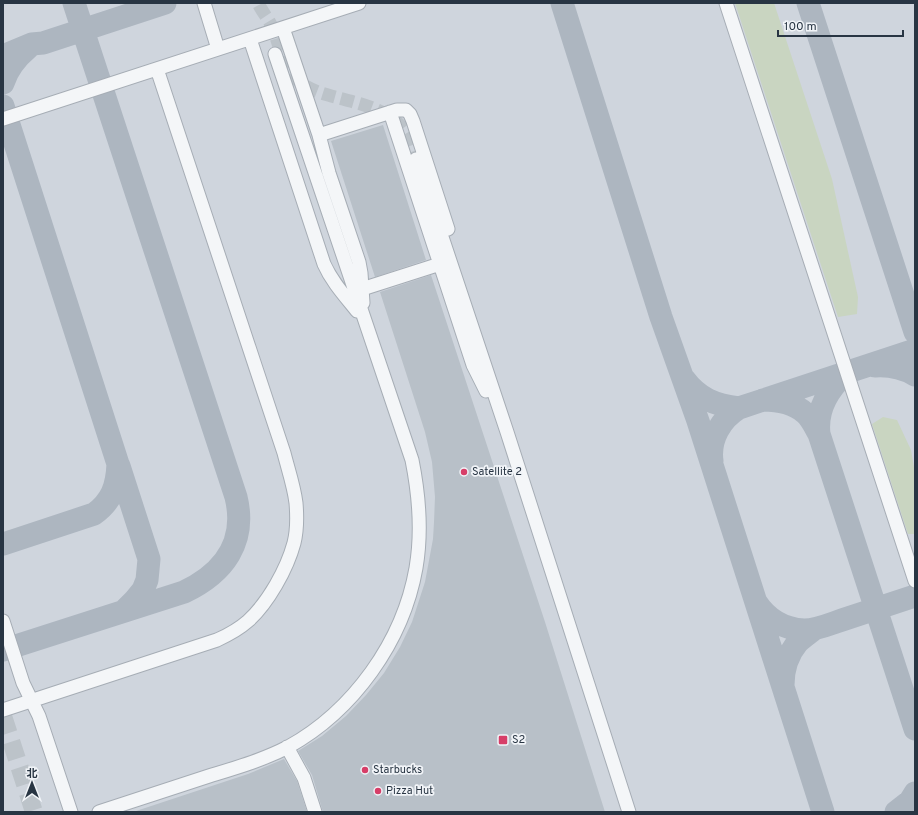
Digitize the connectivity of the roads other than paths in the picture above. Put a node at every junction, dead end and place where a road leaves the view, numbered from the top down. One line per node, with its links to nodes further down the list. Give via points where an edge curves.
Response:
1 (204, 3): 6 (lane)
2 (726, 3): 17 (lane)
3 (351, 4): 4 (lane)
4 (283, 28): 5 (lane); 11 (lane)
5 (250, 39): 6 (lane); 15 (lane, via 326,268)
6 (218, 49): 8 (lane)
7 (275, 54): 15 (lane)
8 (157, 69): 10 (lane); 19 (lane, via 284,453 296,504 294,541 280,576 258,612 233,632 217,640)
9 (390, 112): 11 (lane); 13 (lane); 16 (lane, via 406,110 413,121 488,352)
10 (3, 119)
11 (319, 135): 14 (lane, via 359,262)
12 (416, 159): 16 (lane)
13 (440, 264): 14 (lane); 16 (lane, via 473,365)
14 (362, 289): 15 (lane)
15 (364, 319): 21 (lane, via 412,460 419,513 416,568 403,615 392,639 372,670 336,712)
16 (507, 432): 25 (lane)
17 (915, 581)
18 (3, 621): 19 (lane, via 23,683)
19 (32, 701): 20 (lane); 22 (lane)
20 (3, 710)
21 (287, 747): 23 (lane, via 249,763); 24 (lane, via 304,778)
22 (71, 812)
23 (99, 812)
24 (315, 812)
25 (629, 812)

